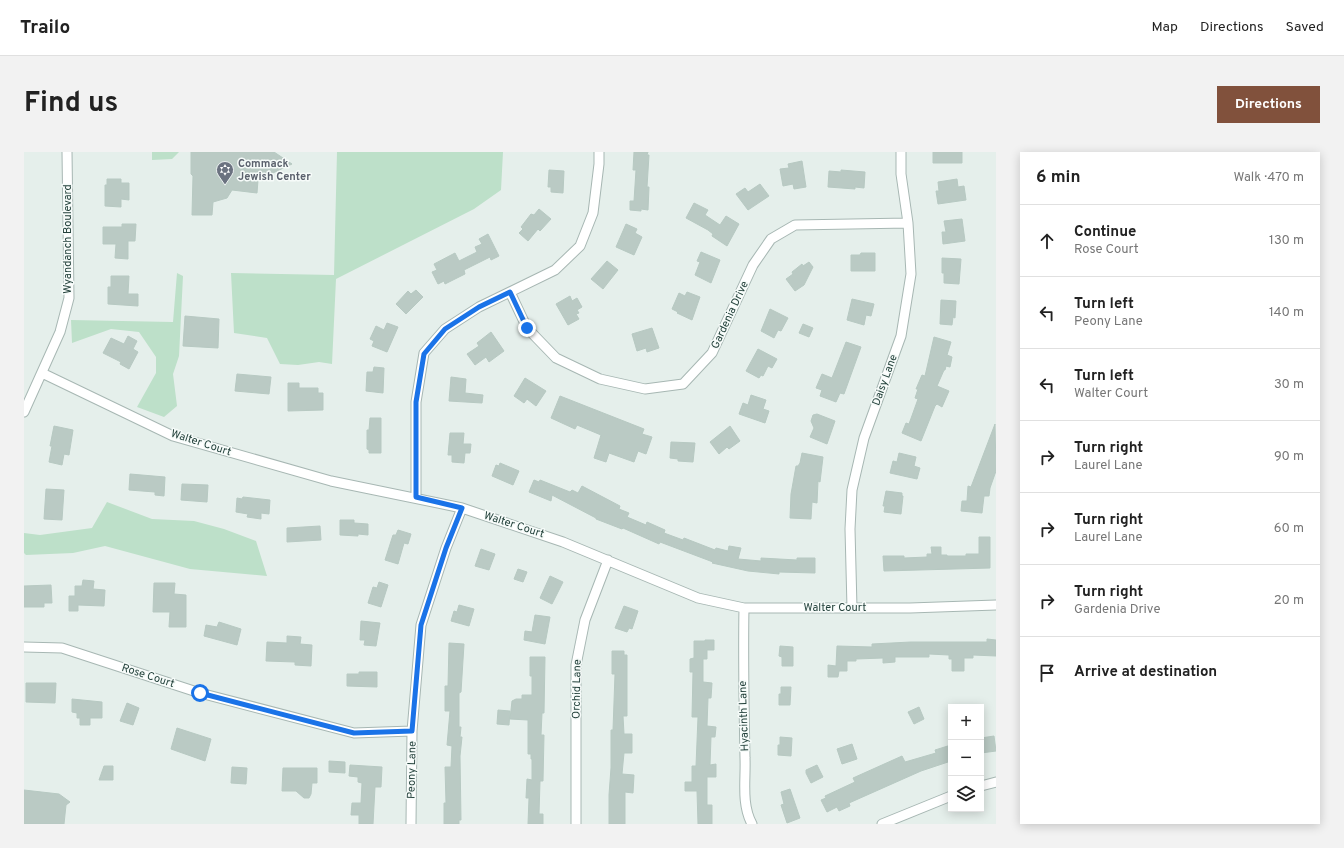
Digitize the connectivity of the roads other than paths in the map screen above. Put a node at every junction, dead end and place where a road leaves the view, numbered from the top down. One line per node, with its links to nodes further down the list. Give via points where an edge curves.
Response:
1 (67, 152): 6 (street, Wyandanch Boulevard, via 68,298 60,332)
2 (599, 152): 5 (street, via 593,213 580,246 555,270)
3 (901, 152): 4 (street, Daisy Lane, via 901,174)
4 (908, 223): 5 (street, Gardenia Drive, via 795,225 771,239 753,265 712,353 683,384 645,389 600,379 556,358 527,328); 13 (street, Daisy Lane, via 911,274 901,336 864,438 852,490)
5 (510, 292): 8 (street, via 479,307 445,329 424,354 416,402)
6 (42, 373): 7 (street, Wyandanch Boulevard); 8 (street, Walter Court, via 173,436 331,481)
7 (24, 412)
8 (416, 497): 9 (street, Walter Court)
9 (462, 508): 10 (street, Walter Court, via 564,542); 15 (street, Peony Lane, via 421,625)
10 (608, 560): 12 (street, Walter Court, via 698,598); 20 (street, Orchid Lane, via 585,620 576,665)
11 (996, 605): 13 (street, Walter Court)
12 (744, 608): 13 (street, Walter Court); 21 (street, Hyacinth Lane, via 744,794)
13 (852, 608)
14 (24, 647): 15 (street, Rose Court, via 62,648 200,693 354,733)
15 (412, 731): 19 (street, Peony Lane)
16 (996, 782): 17 (street)
17 (984, 785)
18 (948, 797): 22 (street)
19 (411, 824)
20 (576, 824)
21 (752, 824)
22 (882, 824)

